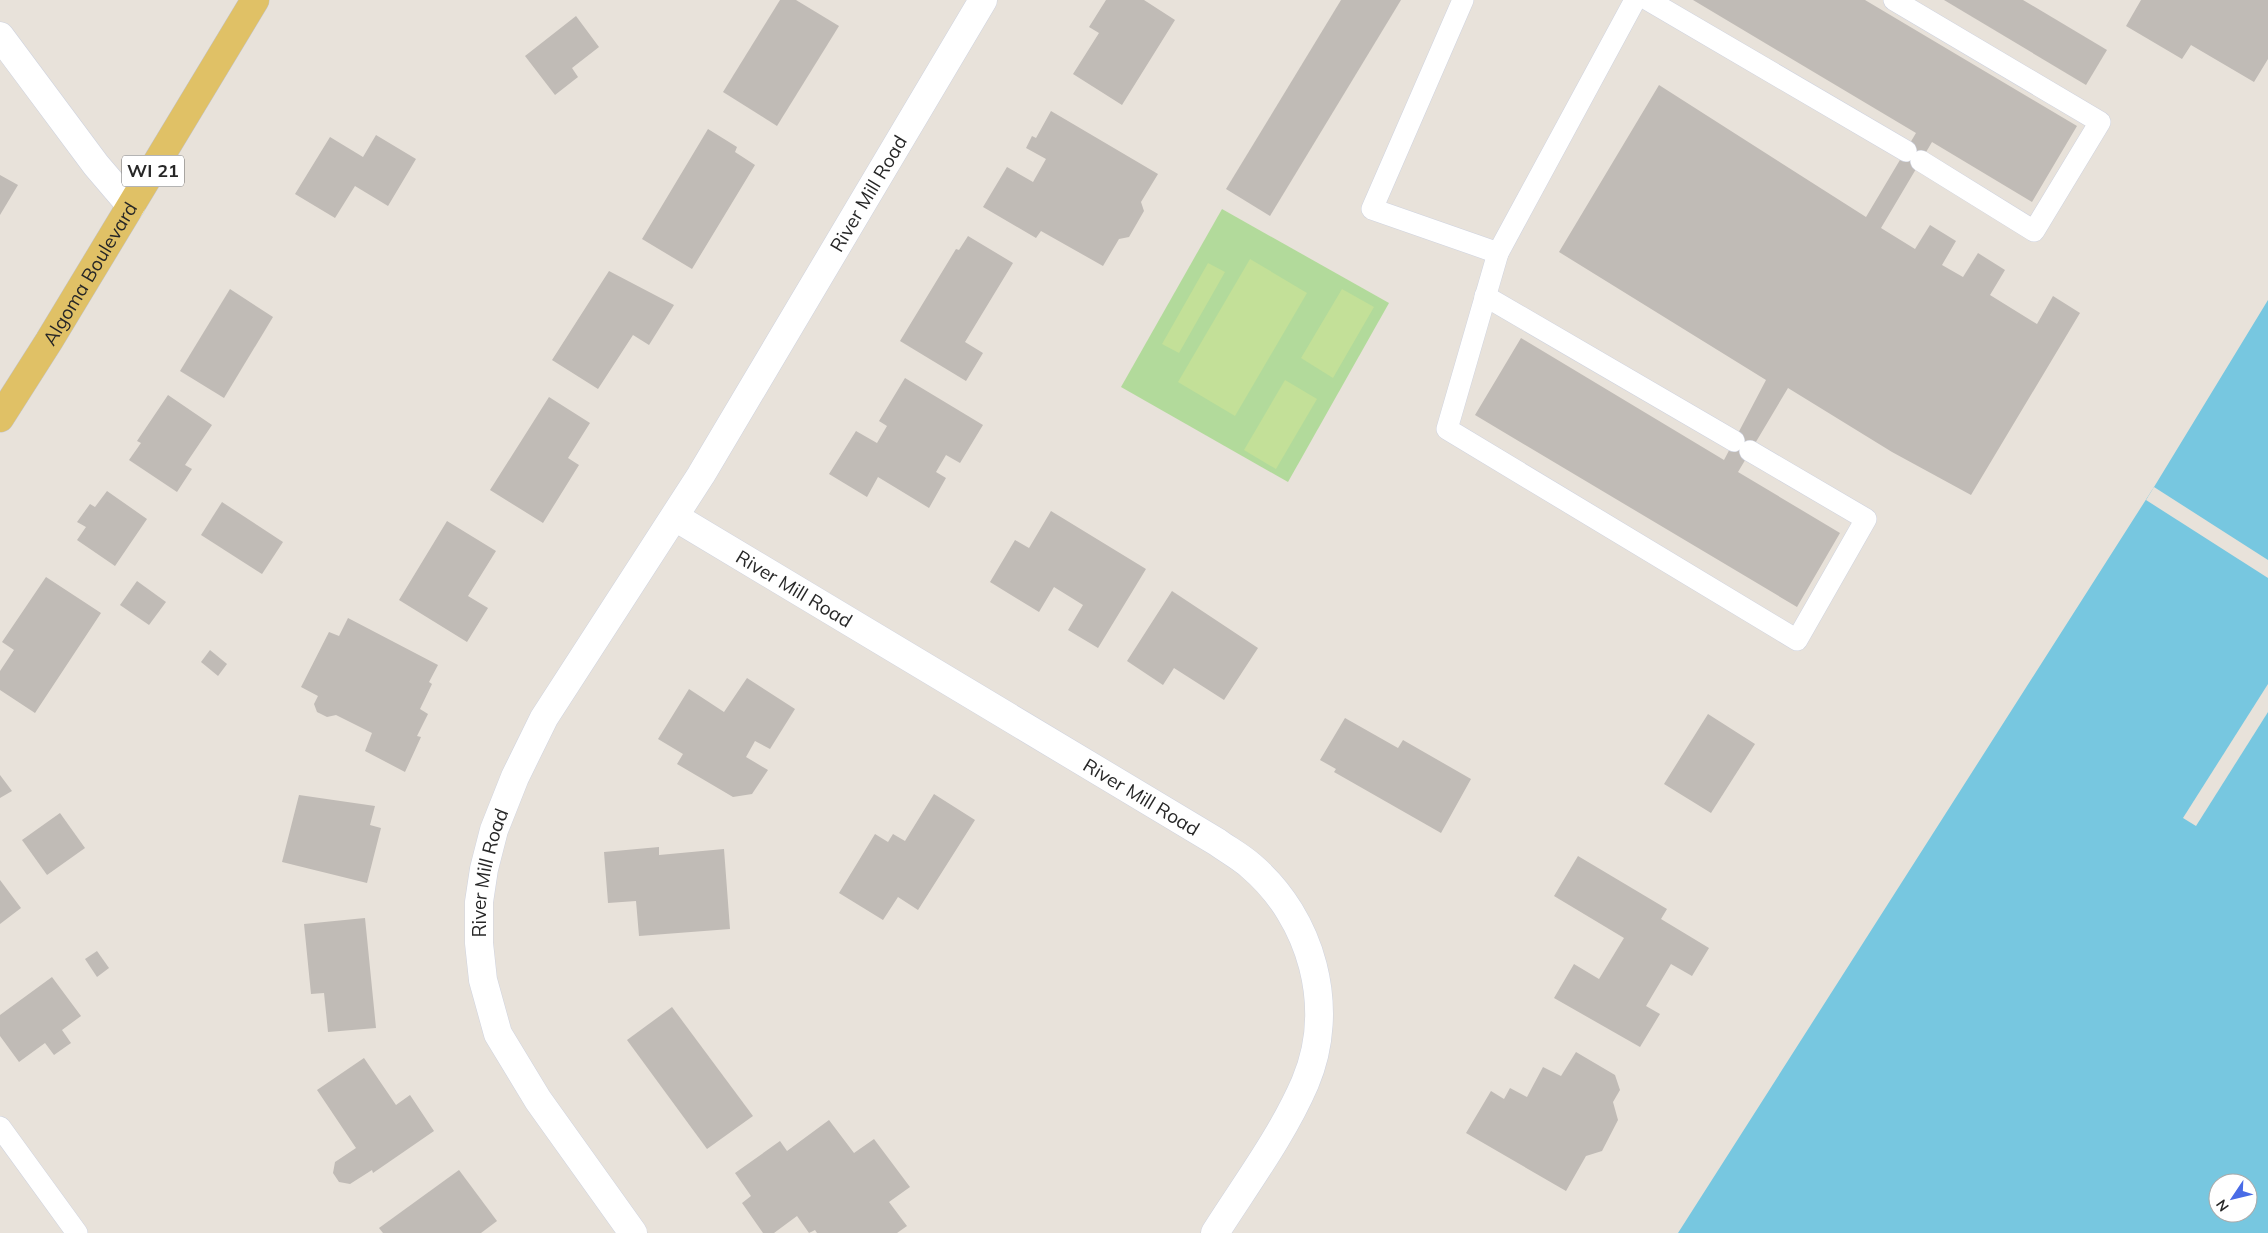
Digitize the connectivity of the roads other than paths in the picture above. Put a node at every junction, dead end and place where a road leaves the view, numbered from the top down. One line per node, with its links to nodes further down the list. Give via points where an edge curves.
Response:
1 (256, 0): 8 (main road, Algoma Boulevard / WI 21)
2 (983, 0): 14 (street, River Mill Road)
3 (1463, 0): 9 (lane, via 1372,209)
4 (1635, 0): 9 (lane)
5 (1648, 0): 6 (lane, via 1914,156 2034,231 2100,122)
6 (1894, 0)
7 (0, 36): 8 (street, via 96,165)
8 (132, 206): 11 (main road, Algoma Boulevard / WI 21)
9 (1498, 253): 10 (lane)
10 (1485, 296): 10 (lane, via 1447,429 1797,640 1866,519)
11 (49, 341): 12 (main road); 13 (main road, Algoma Boulevard / WI 21)
12 (0, 384)
13 (0, 418)
14 (675, 517): 17 (street, River Mill Road, via 544,718 494,830 479,902 483,980 498,1034 538,1100); 18 (street, River Mill Road, via 1217,842 1251,866 1275,892 1310,950 1319,1011 1315,1047 1306,1081 1290,1114)
15 (0, 1126): 16 (lane)
16 (77, 1233)
17 (633, 1233)
18 (1215, 1233)

